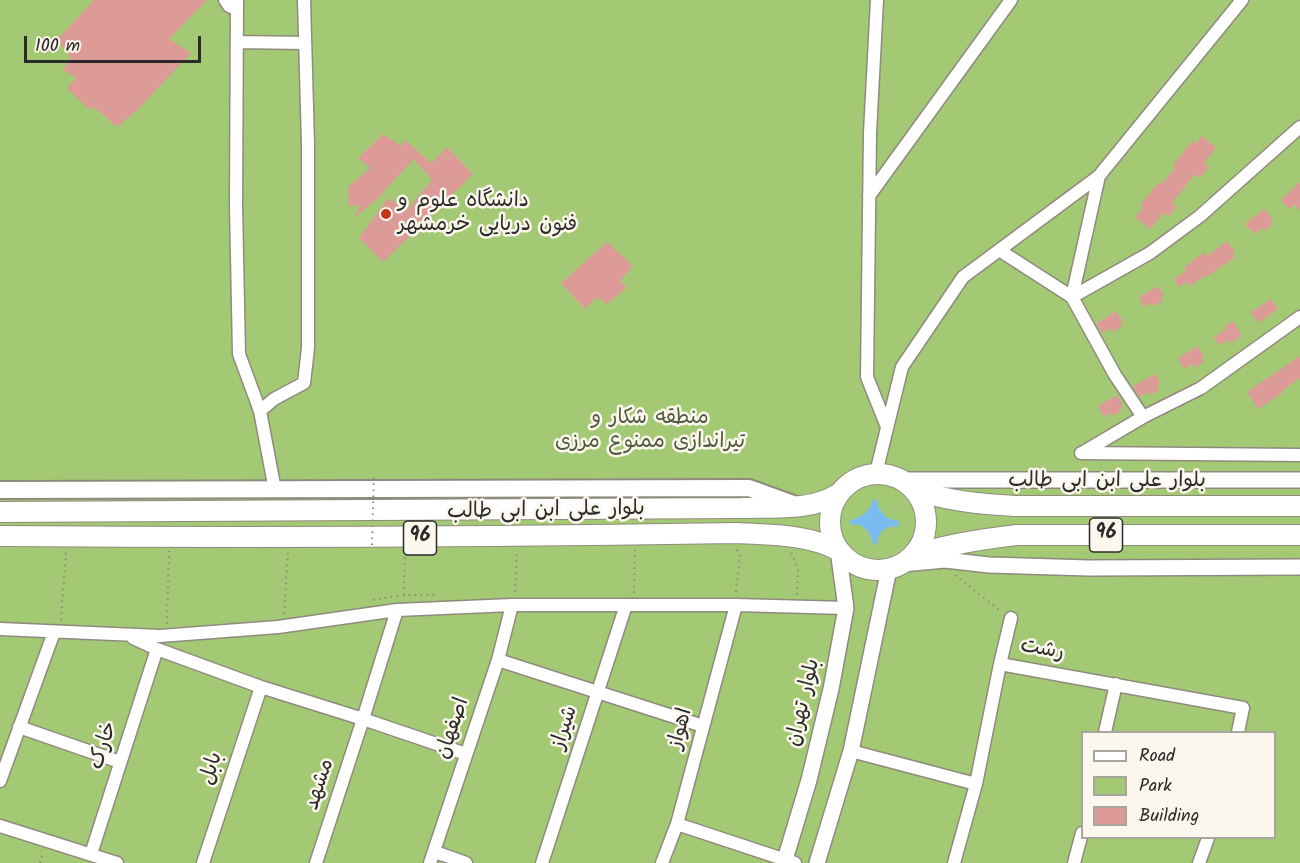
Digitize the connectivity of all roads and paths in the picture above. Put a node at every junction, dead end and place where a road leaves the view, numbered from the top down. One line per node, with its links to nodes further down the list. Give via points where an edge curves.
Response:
1 (225, 0): 6 (street, via 229,6)
2 (304, 0): 8 (street)
3 (877, 0): 11 (street)
4 (1011, 0): 11 (street)
5 (1242, 0): 10 (street)
6 (237, 5): 7 (street)
7 (237, 42): 8 (street); 15 (street, via 239,354)
8 (305, 43): 15 (street, via 308,348 304,382)
9 (1300, 127): 13 (street, via 1200,216 1150,253)
10 (1099, 176): 12 (street); 13 (street)
11 (869, 195): 17 (street, via 867,377)
12 (999, 250): 13 (street); 17 (street, via 963,277 902,367)
13 (1072, 297): 16 (street)
14 (1300, 317): 16 (street, via 1201,388)
15 (261, 411): 24 (street)
16 (1143, 417): 18 (street, via 1081,453)
17 (887, 427): 19 (street)
18 (1300, 455)
19 (876, 473): 22 (main road, 96); 25 (main road, 96, via 848,484)
20 (374, 474): 38 (path, bridge)
21 (1300, 480): 22 (street)
22 (910, 485): 27 (main road, بلوار علی ابن ابی طالب / 96, via 937,497 1015,506); 41 (main road, via 925,509 926,530 922,544)
23 (0, 490): 24 (main road)
24 (275, 490): 26 (main road, via 749,488)
25 (838, 494): 26 (main road, بلوار علی ابن ابی طالب / 96, via 825,502); 39 (main road, via 830,522)
26 (800, 506): 28 (main road, بلوار علی ابن ابی طالب / 96)
27 (1300, 506)
28 (0, 512)
29 (730, 533): 31 (main road, بلوار علی ابن ابی طالب / 96); 39 (main road, بلوار علی ابن ابی طالب / 96, via 809,539); 45 (path, via 740,556)
30 (518, 535): 31 (main road, بلوار علی ابن ابی طالب / 96); 37 (main road, بلوار علی ابن ابی طالب / 96); 46 (path)
31 (635, 535): 43 (path)
32 (1300, 535): 41 (main road, 96, via 1017,535 940,547)
33 (0, 536): 35 (main road, بلوار علی ابن ابی طالب / 96)
34 (287, 536): 36 (main road, بلوار علی ابن ابی طالب / 96); 37 (main road, بلوار علی ابن ابی طالب / 96); 50 (path)
35 (66, 537): 36 (main road, بلوار علی ابن ابی طالب / 96); 52 (path)
36 (170, 537): 53 (path)
37 (405, 538): 44 (path)
38 (372, 545)
39 (838, 550): 41 (main road, 96, via 848,560 874,570); 48 (street, بلوار تهران)
40 (945, 560): 41 (street); 42 (street, via 1089,568); 51 (path, via 957,578)
41 (902, 563): 68 (street)
42 (1300, 567)
43 (634, 594)
44 (404, 595)
45 (736, 600): 47 (street); 48 (street); 64 (street, اهواز)
46 (513, 601): 47 (street); 49 (street); 58 (street, اصفهان)
47 (626, 605): 62 (street, شیراز)
48 (846, 608): 79 (street, بلوار تهران, via 828,701)
49 (396, 610): 56 (street, via 279,627); 63 (street, مشهد)
50 (284, 616)
51 (1011, 618): 59 (street)
52 (61, 620)
53 (167, 624)
54 (0, 629): 55 (street)
55 (54, 632): 56 (street); 65 (street)
56 (128, 636): 57 (street)
57 (157, 649): 61 (street); 70 (street, خارک)
58 (498, 660): 62 (street); 69 (street, اصفهان)
59 (1000, 664): 60 (street, رشت); 72 (street, رشت)
60 (1116, 684): 66 (street); 67 (street, رشت, via 1244,708)
61 (261, 687): 63 (street); 81 (street, بابل)
62 (597, 693): 64 (street); 84 (street, شیراز)
63 (363, 719): 69 (street); 82 (street, مشهد)
64 (703, 726): 73 (street, اهواز)
65 (19, 727): 70 (street); 71 (street)
66 (1105, 731)
67 (1238, 731)
68 (851, 751): 72 (street); 86 (street)
69 (466, 754): 78 (street, اصفهان)
70 (120, 762): 77 (street, خارک)
71 (0, 780)
72 (975, 784): 87 (street, رشت)
73 (677, 824): 79 (street); 85 (street, اهواز)
74 (0, 826): 77 (street)
75 (1081, 839): 88 (street)
76 (1207, 839): 89 (street)
77 (91, 854): 80 (street)
78 (433, 857): 83 (street)
79 (788, 862)
80 (117, 863)
81 (203, 863)
82 (316, 863)
83 (466, 863)
84 (542, 863)
85 (662, 863)
86 (817, 863)
87 (954, 863)
88 (1074, 863)
89 (1199, 863)

